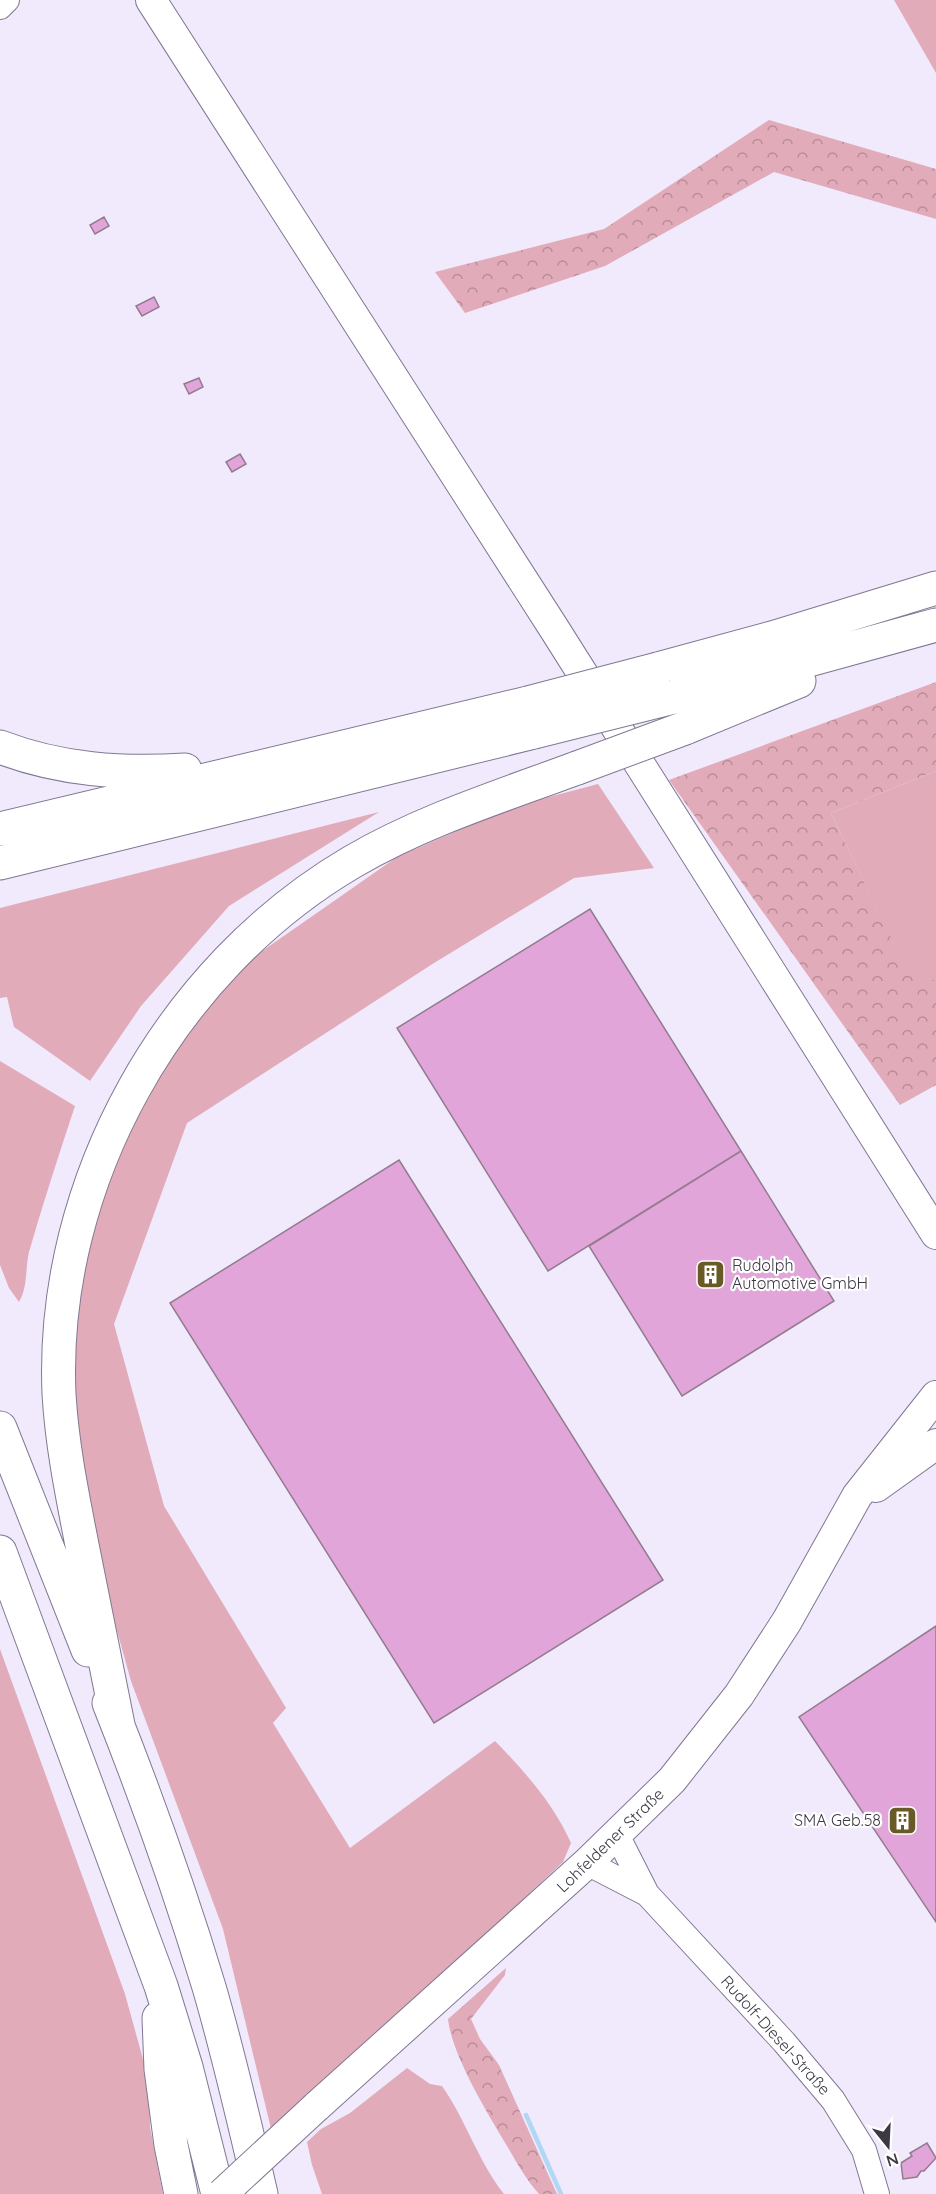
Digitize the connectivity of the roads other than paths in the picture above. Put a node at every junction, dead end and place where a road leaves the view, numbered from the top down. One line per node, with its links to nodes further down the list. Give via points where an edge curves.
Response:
1 (7, 0): 3 (street)
2 (151, 0): 11 (main road)
3 (0, 7)
4 (936, 588): 6 (highway, bridge, via 658,669)
5 (932, 626): 6 (highway, bridge, via 674,697); 17 (highway, bridge, via 685,728 401,836 303,895 250,939 188,1007 148,1063 98,1166 80,1221 61,1334 63,1448)
6 (531, 718): 8 (highway); 10 (highway)
7 (0, 747): 8 (highway, via 85,770 160,772)
8 (262, 766): 9 (highway)
9 (0, 829)
10 (0, 863)
11 (936, 1234)
12 (936, 1396): 15 (main road, Lohfeldener Straße, via 857,1496)
13 (0, 1428): 17 (highway)
14 (928, 1452): 15 (main road, Lohfeldener Straße, via 881,1483)
15 (843, 1522): 18 (main road, Lohfeldener Straße, via 787,1621 739,1695 672,1780)
16 (0, 1552): 21 (highway)
17 (118, 1725): 24 (highway, via 209,1989)
18 (617, 1835): 19 (main road, Lohfeldener Straße); 20 (street, Rudolf-Diesel-Straße)
19 (587, 1863): 20 (street, Rudolf-Diesel-Straße); 23 (main road, Lohfeldener Straße, bridge)
20 (646, 1894): 25 (street, Rudolf-Diesel-Straße, via 792,2050 833,2100 864,2150)
21 (160, 1986): 22 (highway, via 159,2046); 23 (highway)
22 (181, 2194)
23 (220, 2194)
24 (261, 2194)
25 (877, 2194)

